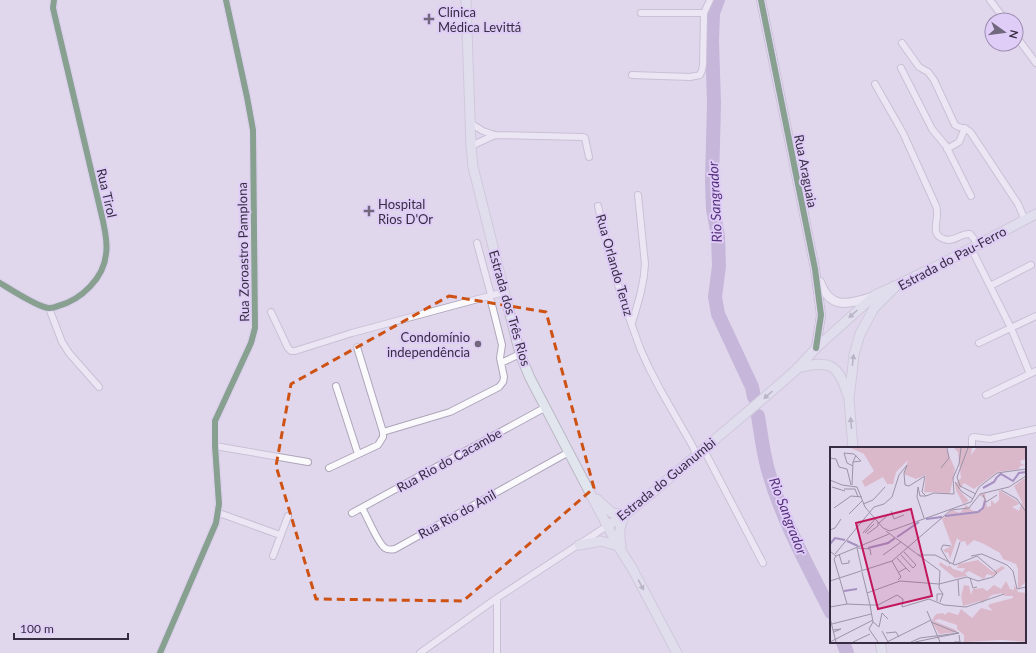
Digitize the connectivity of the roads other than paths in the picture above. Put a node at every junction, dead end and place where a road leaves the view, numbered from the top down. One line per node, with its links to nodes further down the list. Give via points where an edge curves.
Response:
1 (54, 0): 37 (street, Rua Tirol, via 56,22 103,220 106,256 96,279 87,290 64,305)
2 (226, 0): 56 (street, Rua Zoroastro Pamplona, via 253,130 255,328 251,343 215,421)
3 (466, 0): 16 (main road, Estrada dos Três Rios)
4 (710, 0): 9 (street)
5 (761, 0): 30 (street, Rua Araguaia)
6 (990, 0): 7 (street)
7 (999, 12)
8 (641, 13): 9 (street)
9 (704, 13): 14 (street, via 700,75)
10 (902, 43): 17 (street, via 919,67 928,72 934,80 955,124 959,128)
11 (1024, 47): 12 (street)
12 (1036, 63)
13 (901, 68): 20 (street, via 932,129)
14 (632, 75)
15 (875, 84): 28 (street, via 903,133 936,206 937,234 950,240 970,234)
16 (470, 123): 18 (street); 19 (main road, Estrada dos Três Rios)
17 (965, 128): 20 (street, via 959,142); 26 (street, via 971,133 1018,204)
18 (495, 135): 19 (street); 21 (street, via 583,137 586,140)
19 (471, 146): 34 (main road, Estrada dos Três Rios, via 473,167)
20 (947, 149): 23 (street)
21 (589, 157)
22 (638, 195): 40 (street, Rua Orlando Teruz, via 645,264 643,285)
23 (971, 196)
24 (598, 206): 40 (street, Rua Orlando Teruz, via 608,250)
25 (1036, 214): 26 (main road, Estrada do Pau-Ferro)
26 (1025, 220): 28 (main road, Estrada do Pau-Ferro)
27 (477, 243): 36 (street)
28 (974, 246): 32 (main road, Estrada do Pau-Ferro); 33 (street)
29 (1031, 265): 33 (street)
30 (815, 269): 35 (street, Rua Araguaia, via 822,288 834,301 847,303); 44 (street, Rua Araguaia, via 821,315)
31 (0, 283): 37 (street, via 32,302)
32 (897, 285): 35 (main road, Estrada do Guanumbi); 52 (main road, Estrada do Pau-Ferro, one-way to 32, via 854,355 860,334 874,308)
33 (990, 286): 41 (street)
34 (504, 292): 36 (street); 45 (main road, Estrada dos Três Rios)
35 (875, 296): 44 (main road, Estrada do Guanumbi, one-way to 44)
36 (491, 298): 38 (street, via 352,333 295,351 288,348); 46 (street, via 502,346)
37 (49, 308): 50 (street, via 62,342)
38 (271, 312)
39 (1036, 316): 41 (street)
40 (632, 323): 60 (street, Rua Orlando Teruz, via 649,368 692,445)
41 (1011, 328): 42 (street); 48 (street)
42 (979, 344)
43 (357, 347): 55 (street)
44 (816, 348): 47 (main road, Estrada do Guanumbi)
45 (520, 354): 46 (street); 53 (main road, Estrada dos Três Rios)
46 (501, 363): 55 (street, via 504,377 500,387 450,412)
47 (797, 368): 52 (main road, via 822,364 832,367 843,380); 60 (main road, Estrada do Guanumbi, one-way to 60)
48 (1033, 372): 51 (street)
49 (336, 386): 61 (street)
50 (99, 387)
51 (986, 395)
52 (849, 399): 57 (main road, Estrada do Pau-Ferro, one-way to 52)
53 (546, 407): 59 (main road, Estrada dos Três Rios); 65 (street, Rua Rio do Cacambe)
54 (1036, 429): 58 (street, via 990,439 976,436 972,438)
55 (383, 432): 61 (street, via 378,445)
56 (214, 446): 62 (street); 66 (street, Rua Zoroastro Pamplona)
57 (853, 447)
58 (972, 447)
59 (570, 452): 64 (main road, Estrada dos Três Rios); 65 (street, Rua Rio do Anil, via 395,549 385,548)
60 (700, 453): 68 (main road, Estrada do Guanumbi); 75 (street, Rua Orlando Teruz)
61 (358, 454): 63 (street)
62 (308, 462)
63 (329, 468)
64 (591, 494): 68 (main road, via 609,511); 70 (main road, Estrada dos Três Rios)
65 (362, 508): 67 (street, Rua Rio do Cacambe)
66 (219, 513): 71 (street); 78 (street, Rua Zoroastro Pamplona)
67 (352, 513)
68 (625, 515): 70 (main road, Estrada do Guanumbi); 73 (main road, via 619,534)
69 (288, 516): 71 (street)
70 (607, 526): 72 (street, Estrada do Guanumbi); 73 (main road, Estrada dos Três Rios)
71 (280, 535): 74 (street)
72 (579, 545): 73 (main road, via 601,541); 76 (street, Estrada do Guanumbi)
73 (620, 549): 81 (main road, Estrada dos Três Rios, one-way to 81)
74 (273, 556)
75 (763, 563)
76 (497, 598): 79 (street, Estrada do Guanumbi); 80 (street)
77 (880, 643): 82 (main road)
78 (160, 653)
79 (420, 653)
80 (497, 653)
81 (677, 653)
82 (882, 653)

